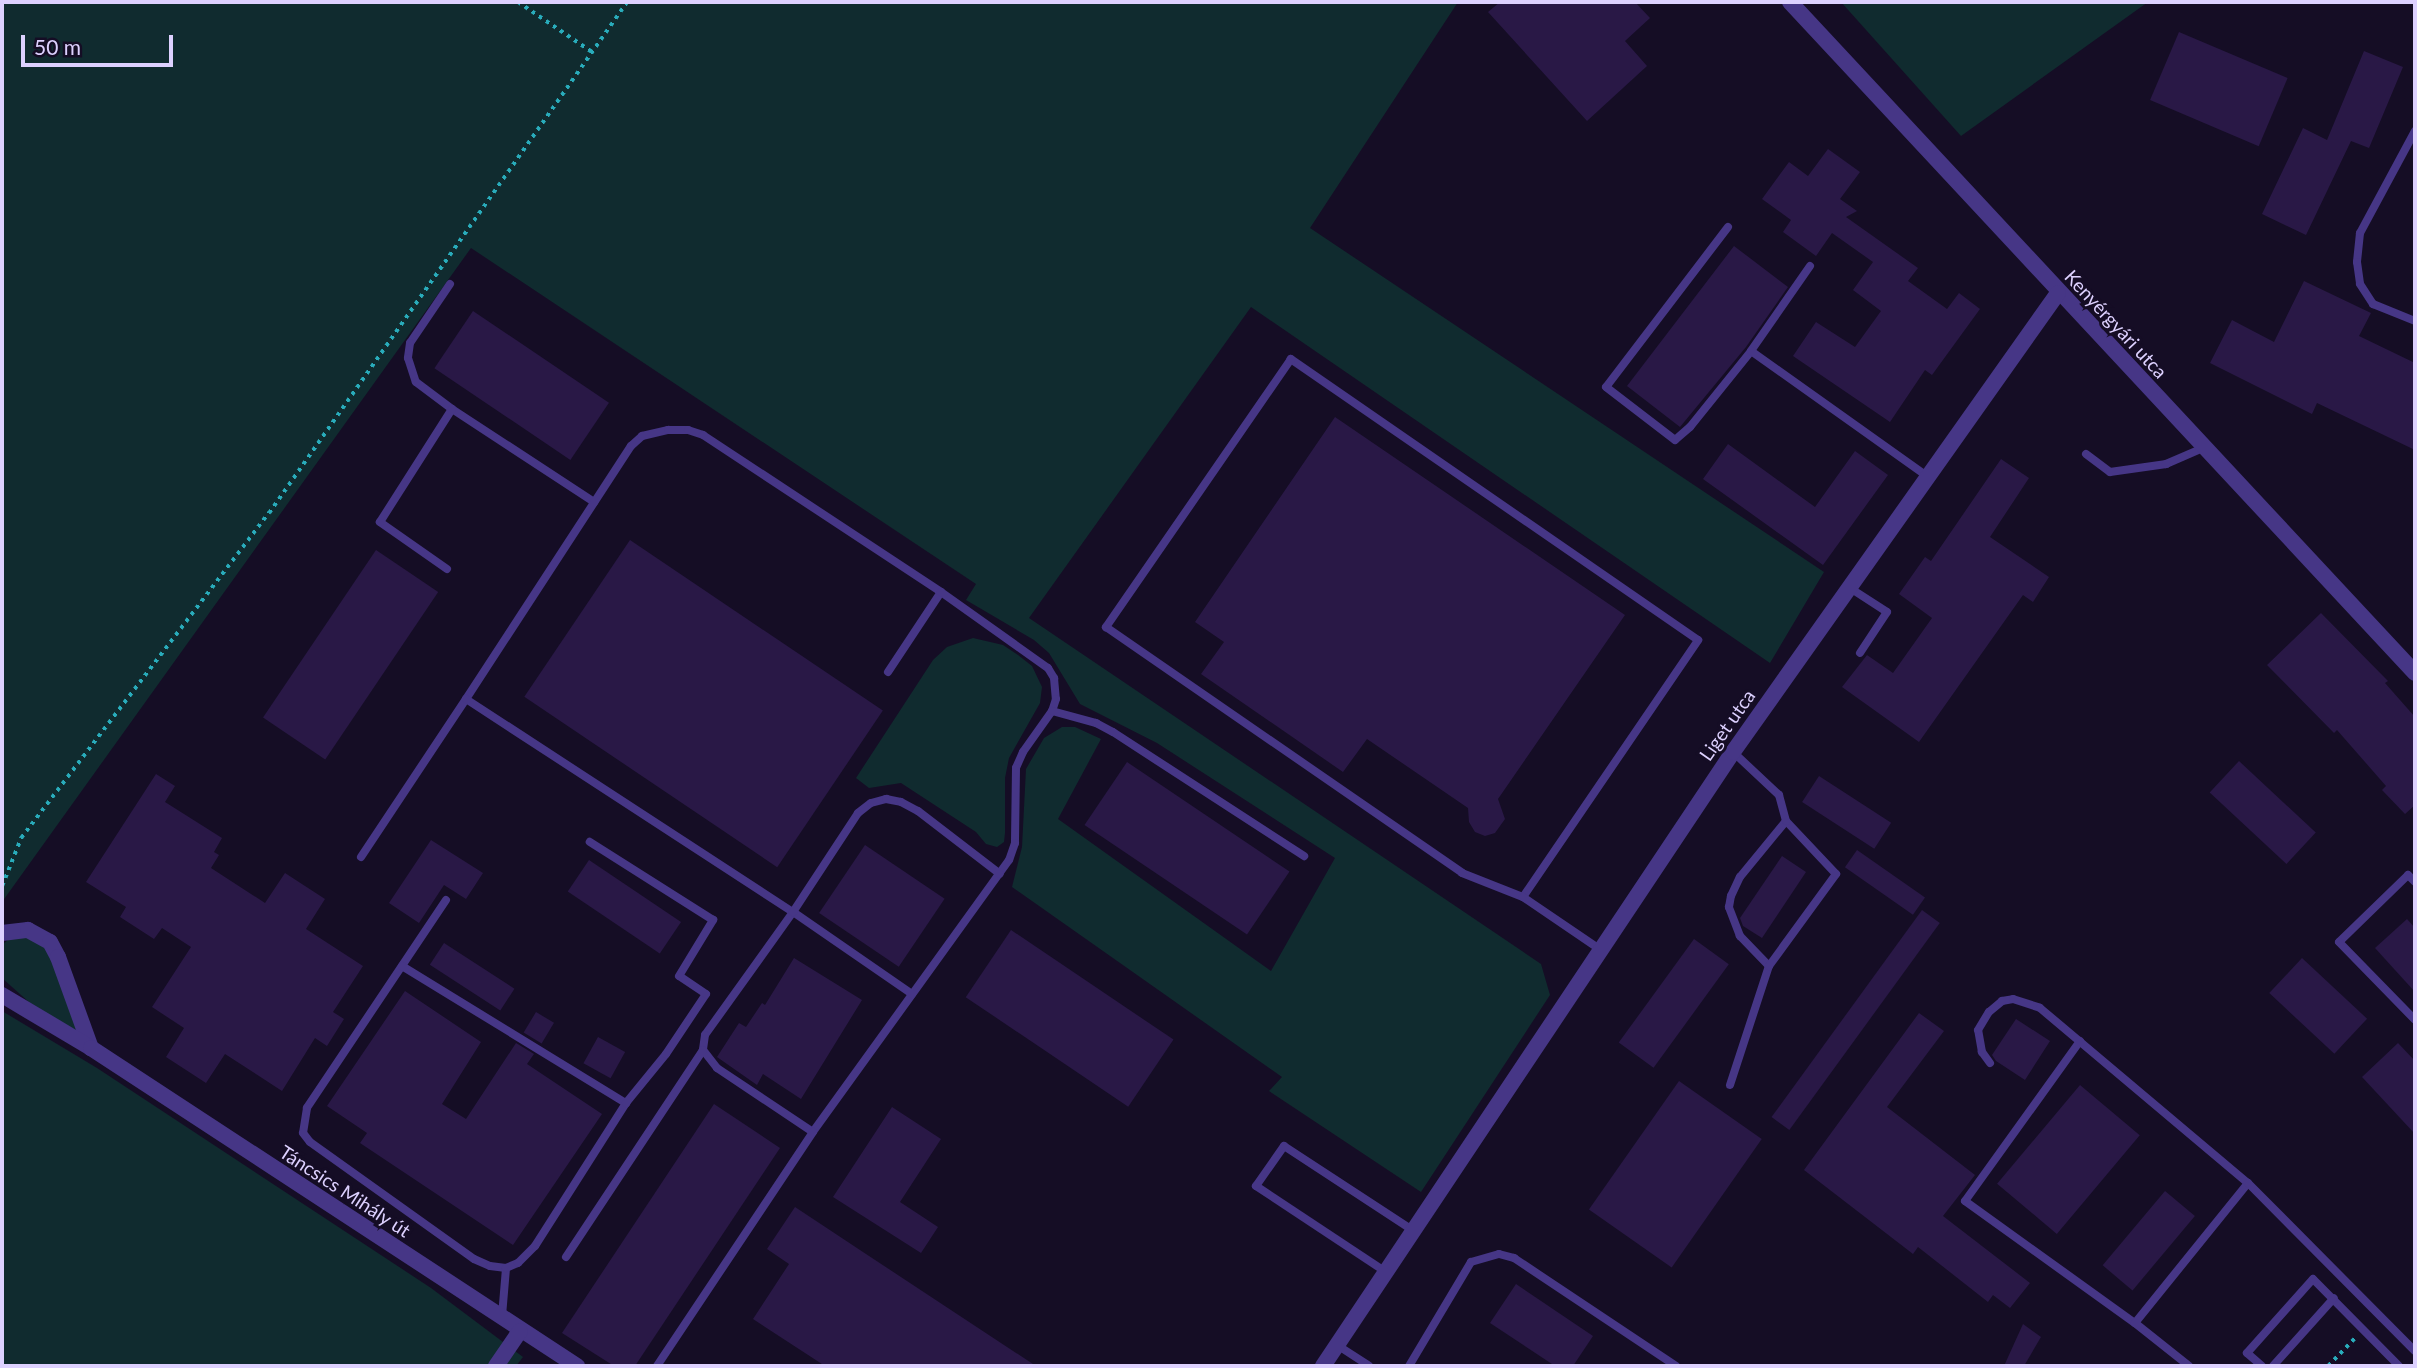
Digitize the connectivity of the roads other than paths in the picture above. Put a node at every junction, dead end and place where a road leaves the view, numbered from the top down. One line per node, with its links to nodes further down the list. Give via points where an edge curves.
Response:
1 (1790, 2): 6 (street, Kenyérgyári utca)
2 (2415, 131): 7 (lane, via 2360,233 2357,261 2360,284 2373,304)
3 (1728, 227): 8 (lane, via 1606,387 1675,440)
4 (1810, 266): 8 (lane)
5 (450, 284): 9 (lane, via 410,343 408,358 416,382)
6 (2058, 293): 10 (street, Kenyérgyári utca); 12 (street, Liget utca)
7 (2415, 321)
8 (1751, 351): 12 (lane)
9 (452, 410): 13 (lane); 14 (lane, via 380,522)
10 (2203, 448): 11 (lane, via 2166,464 2110,472); 19 (street, Kenyérgyári utca)
11 (2086, 454)
12 (1928, 477): 15 (street, Liget utca)
13 (594, 502): 16 (lane, via 642,436 688,430 703,435); 20 (lane)
14 (447, 569)
15 (1850, 588): 17 (lane, via 1887,612); 22 (street, Liget utca)
16 (942, 592): 18 (lane); 21 (lane, via 1048,668 1057,688)
17 (1860, 653)
18 (888, 672)
19 (2415, 673)
20 (466, 699): 26 (lane); 31 (lane)
21 (1052, 711): 25 (lane, via 1113,732); 27 (lane, via 1016,768 1016,843)
22 (1733, 752): 23 (lane, via 1779,794); 33 (street, Liget utca)
23 (1786, 821): 35 (lane, via 1741,877 1729,907 1740,936); 35 (lane, via 1836,874)
24 (590, 842): 44 (lane, via 713,920 679,976 706,994 666,1054)
25 (1304, 856)
26 (362, 857)
27 (1000, 874): 31 (lane, via 918,811 886,799 858,813); 36 (lane)
28 (2415, 882): 38 (lane, via 2408,875 2339,942)
29 (1523, 897): 29 (lane, via 1462,873 1107,627 1291,359 1698,640); 33 (lane)
30 (446, 900): 34 (lane)
31 (793, 912): 36 (lane); 41 (lane, via 705,1035)
32 (2, 933): 40 (street, via 28,930 50,942)
33 (1601, 950): 47 (street, Liget utca)
34 (402, 966): 44 (lane); 49 (lane, via 307,1108 303,1133 474,1259)
35 (1769, 966): 43 (lane)
36 (912, 994): 45 (lane)
37 (2, 995): 40 (street, Táncsics Mihály út)
38 (2415, 1020)
39 (2080, 1041): 42 (lane, via 2025,1000 2001,1001 1978,1030 1982,1052); 46 (lane); 53 (lane, via 1965,1201)
40 (92, 1048): 52 (street, Táncsics Mihály út)
41 (703, 1050): 45 (lane, via 717,1068); 48 (lane)
42 (1990, 1063)
43 (1730, 1085)
44 (625, 1103): 49 (lane, via 535,1245 518,1263)
45 (813, 1132): 59 (lane)
46 (2248, 1183): 53 (lane); 56 (lane)
47 (1414, 1231): 50 (street, Liget utca); 50 (lane, via 1284,1146 1256,1186)
48 (566, 1257)
49 (506, 1268): 52 (lane)
50 (1386, 1272): 55 (street, Liget utca)
51 (2334, 1298): 65 (lane, via 2313,1279 2247,1353); 66 (lane); 67 (lane)
52 (502, 1319): 54 (street, Táncsics Mihály út)
53 (2136, 1323): 64 (lane)
54 (520, 1331): 57 (street); 58 (street, Táncsics Mihály út)
55 (1337, 1345): 60 (street, Liget utca); 61 (lane)
56 (2415, 1351)
57 (496, 1366)
58 (577, 1366)
59 (657, 1366)
60 (1323, 1366)
61 (1368, 1366)
62 (1409, 1366): 63 (lane, via 1471,1262 1499,1254 1514,1258)
63 (1676, 1366)
64 (2189, 1366)
65 (2262, 1366)
66 (2273, 1366)
67 (2399, 1366)

